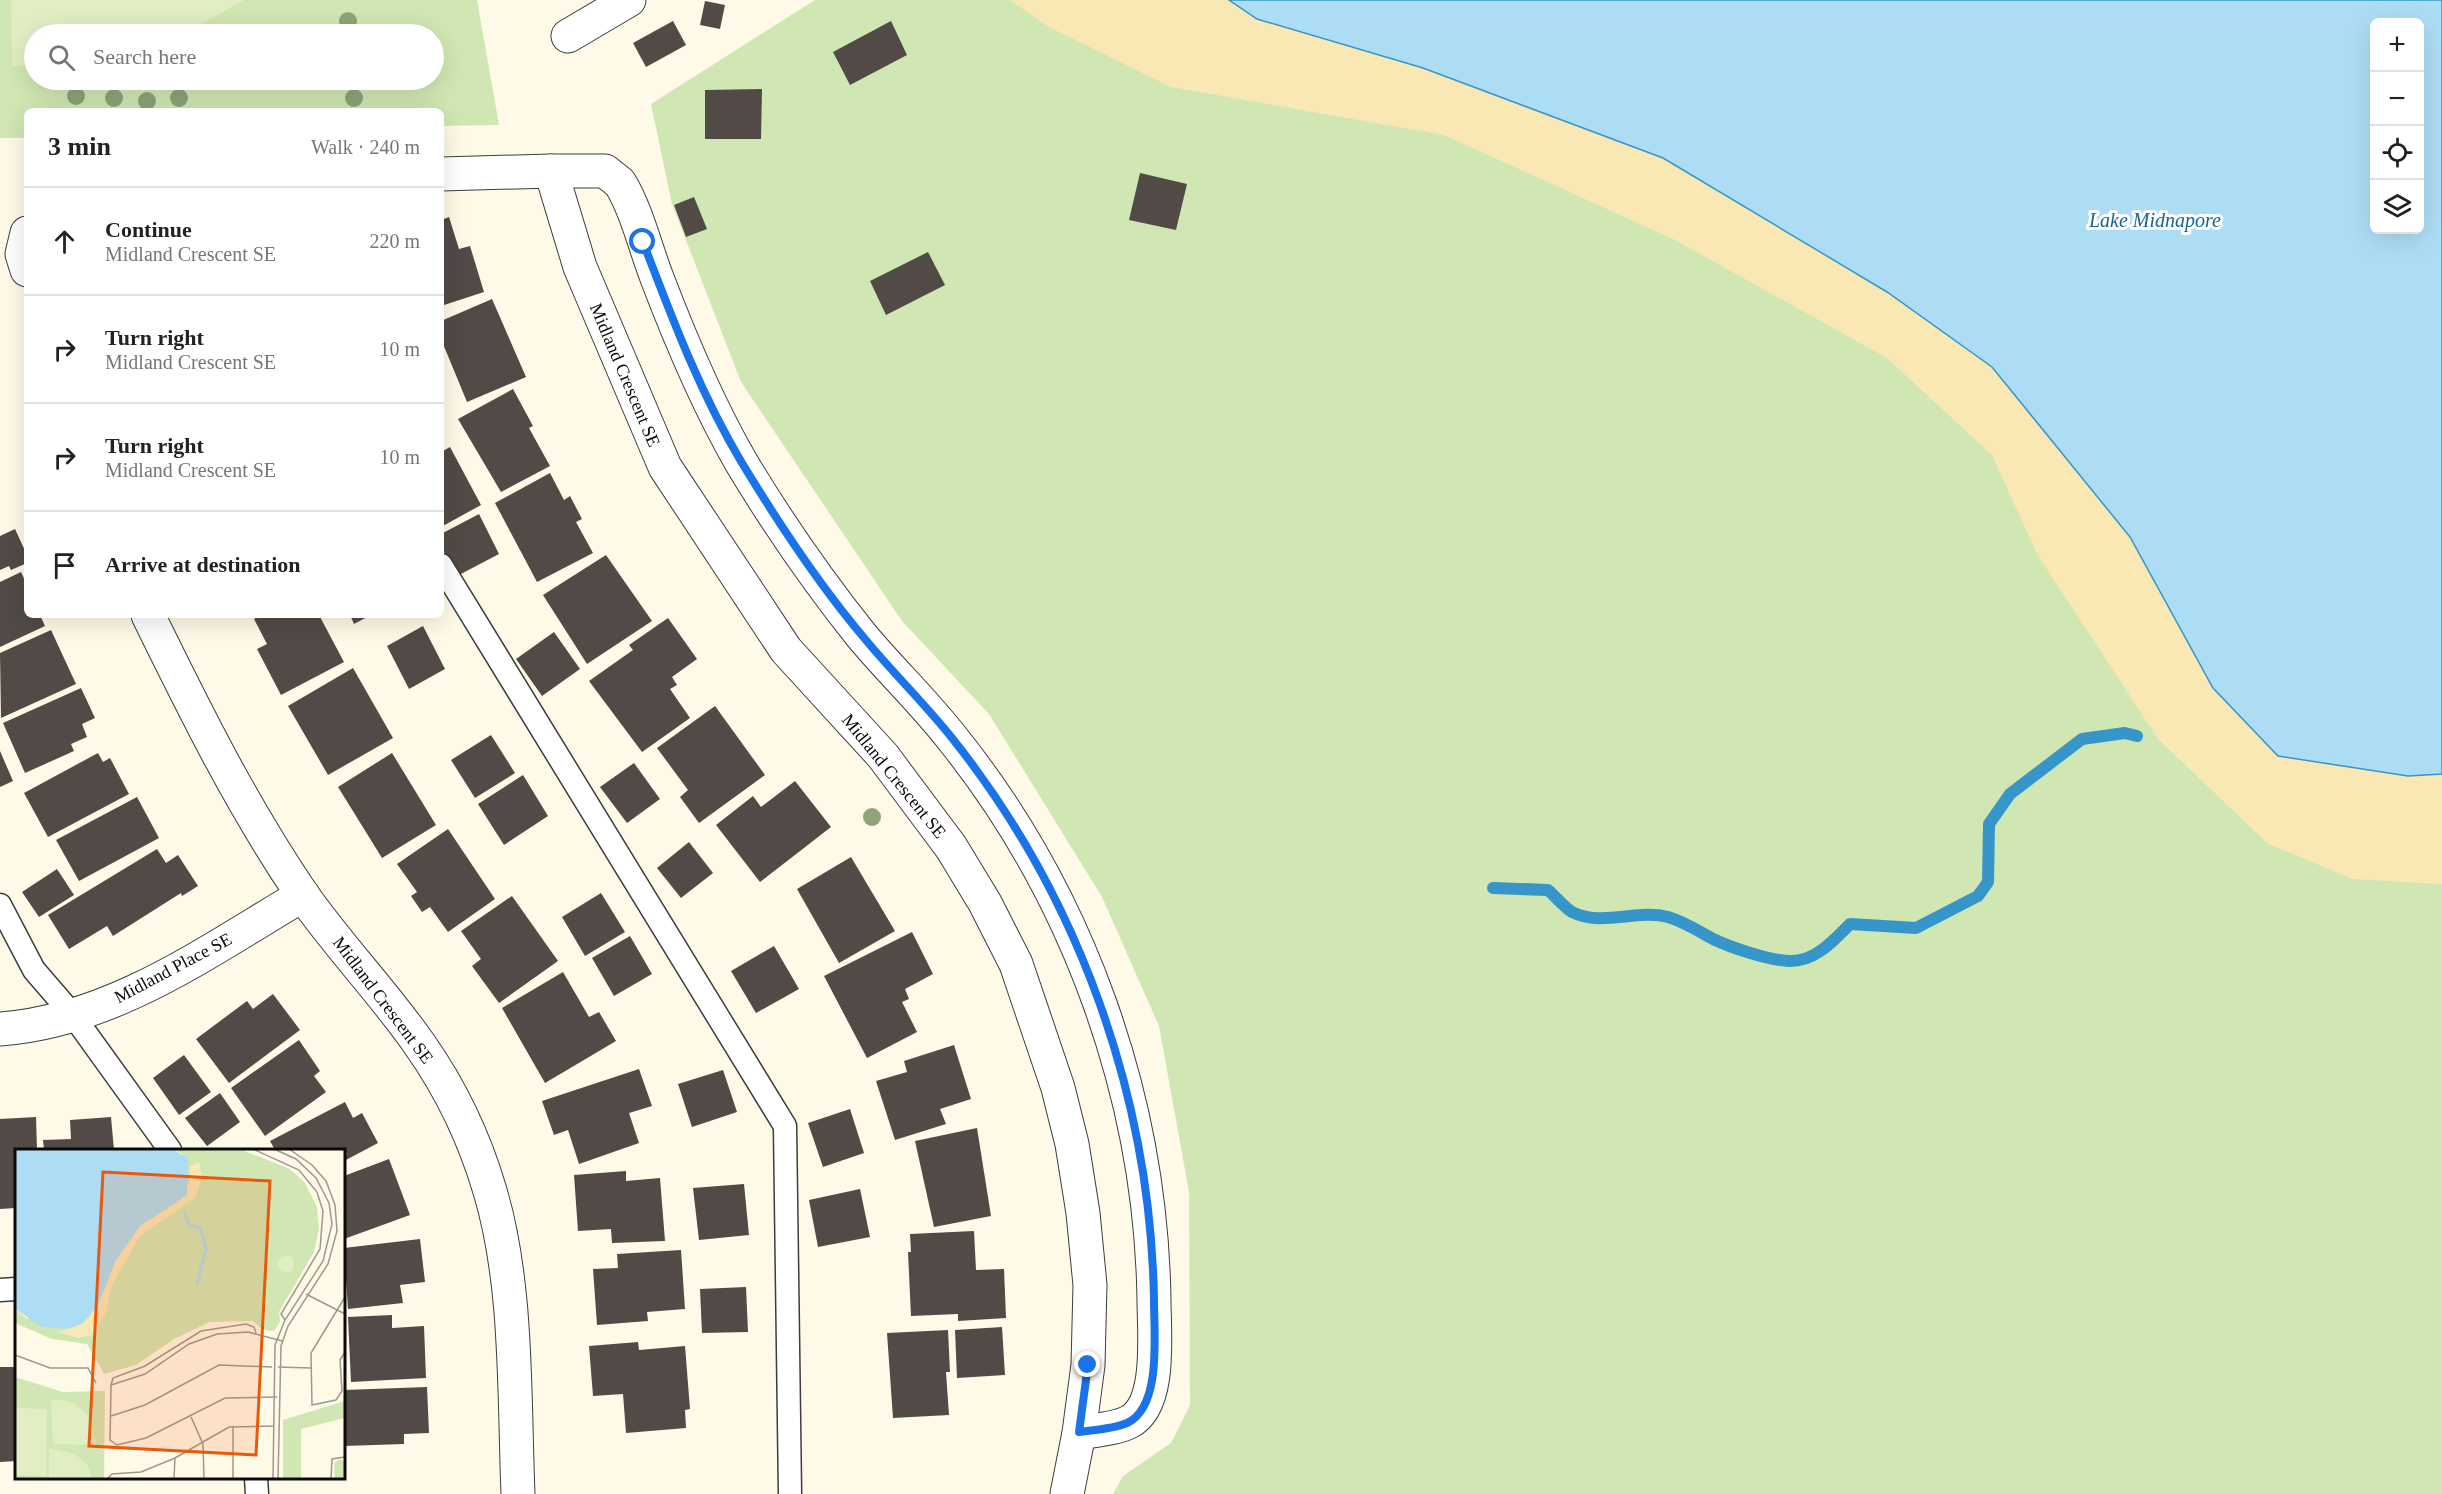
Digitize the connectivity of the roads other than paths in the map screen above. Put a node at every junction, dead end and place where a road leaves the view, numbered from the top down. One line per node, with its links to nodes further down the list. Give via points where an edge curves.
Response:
1 (629, 0): 2 (street)
2 (568, 36)
3 (551, 171): 4 (street); 16 (street, Midland Crescent SE, via 580,267 665,467 786,650 883,756 951,847 1016,964 1058,1088 1083,1213 1090,1285 1088,1365); 16 (street, via 605,171 620,183 705,397 742,462 837,603 952,737 1011,821 1051,889 1076,943 1118,1058 1146,1185 1153,1258 1154,1343 1148,1402 1139,1415 1125,1424)
4 (444, 174)
5 (24, 246): 6 (street)
6 (24, 260)
7 (444, 570): 20 (lane, via 785,1125)
8 (148, 618): 9 (street, Midland Crescent SE, via 220,761)
9 (303, 895): 11 (street, Midland Place SE, via 124,998); 19 (street, Midland Crescent SE, via 421,1046 465,1124 490,1191 509,1292)
10 (0, 905): 11 (lane, via 34,969)
11 (72, 1014): 12 (street, Midland Place SE); 13 (lane)
12 (0, 1029)
13 (169, 1149)
14 (15, 1289): 15 (lane)
15 (0, 1290)
16 (1079, 1432): 21 (street, Midland Crescent SE)
17 (256, 1479): 18 (lane)
18 (257, 1494)
19 (518, 1494)
20 (790, 1494)
21 (1067, 1494)

